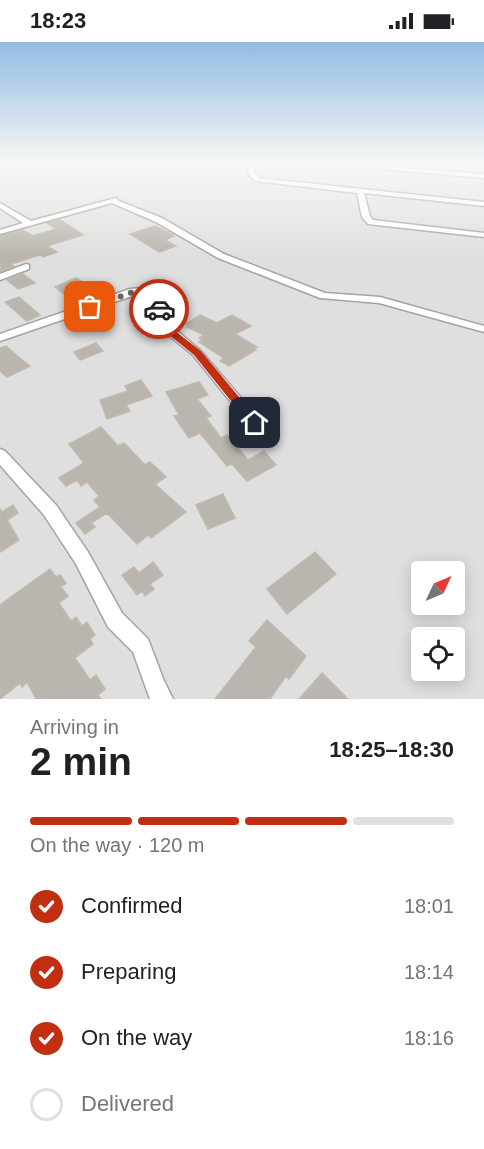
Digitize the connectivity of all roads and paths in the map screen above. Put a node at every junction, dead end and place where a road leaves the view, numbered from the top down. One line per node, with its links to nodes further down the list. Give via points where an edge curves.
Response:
1 (361, 194): 7 (street, via 366,217 371,222)
2 (392, 194): 3 (street)
3 (484, 204)
4 (0, 206): 5 (street)
5 (30, 224): 6 (street); 10 (street, via 116,200 113,201 159,220 221,256 323,296 380,300)
6 (0, 232)
7 (484, 235)
8 (26, 267): 9 (street)
9 (0, 277)
10 (484, 328)
11 (0, 338): 12 (street, via 139,290 161,311 171,332 197,353)
12 (255, 423)
13 (0, 455): 14 (street, via 50,510 82,558 115,620 141,646)
14 (162, 699)

